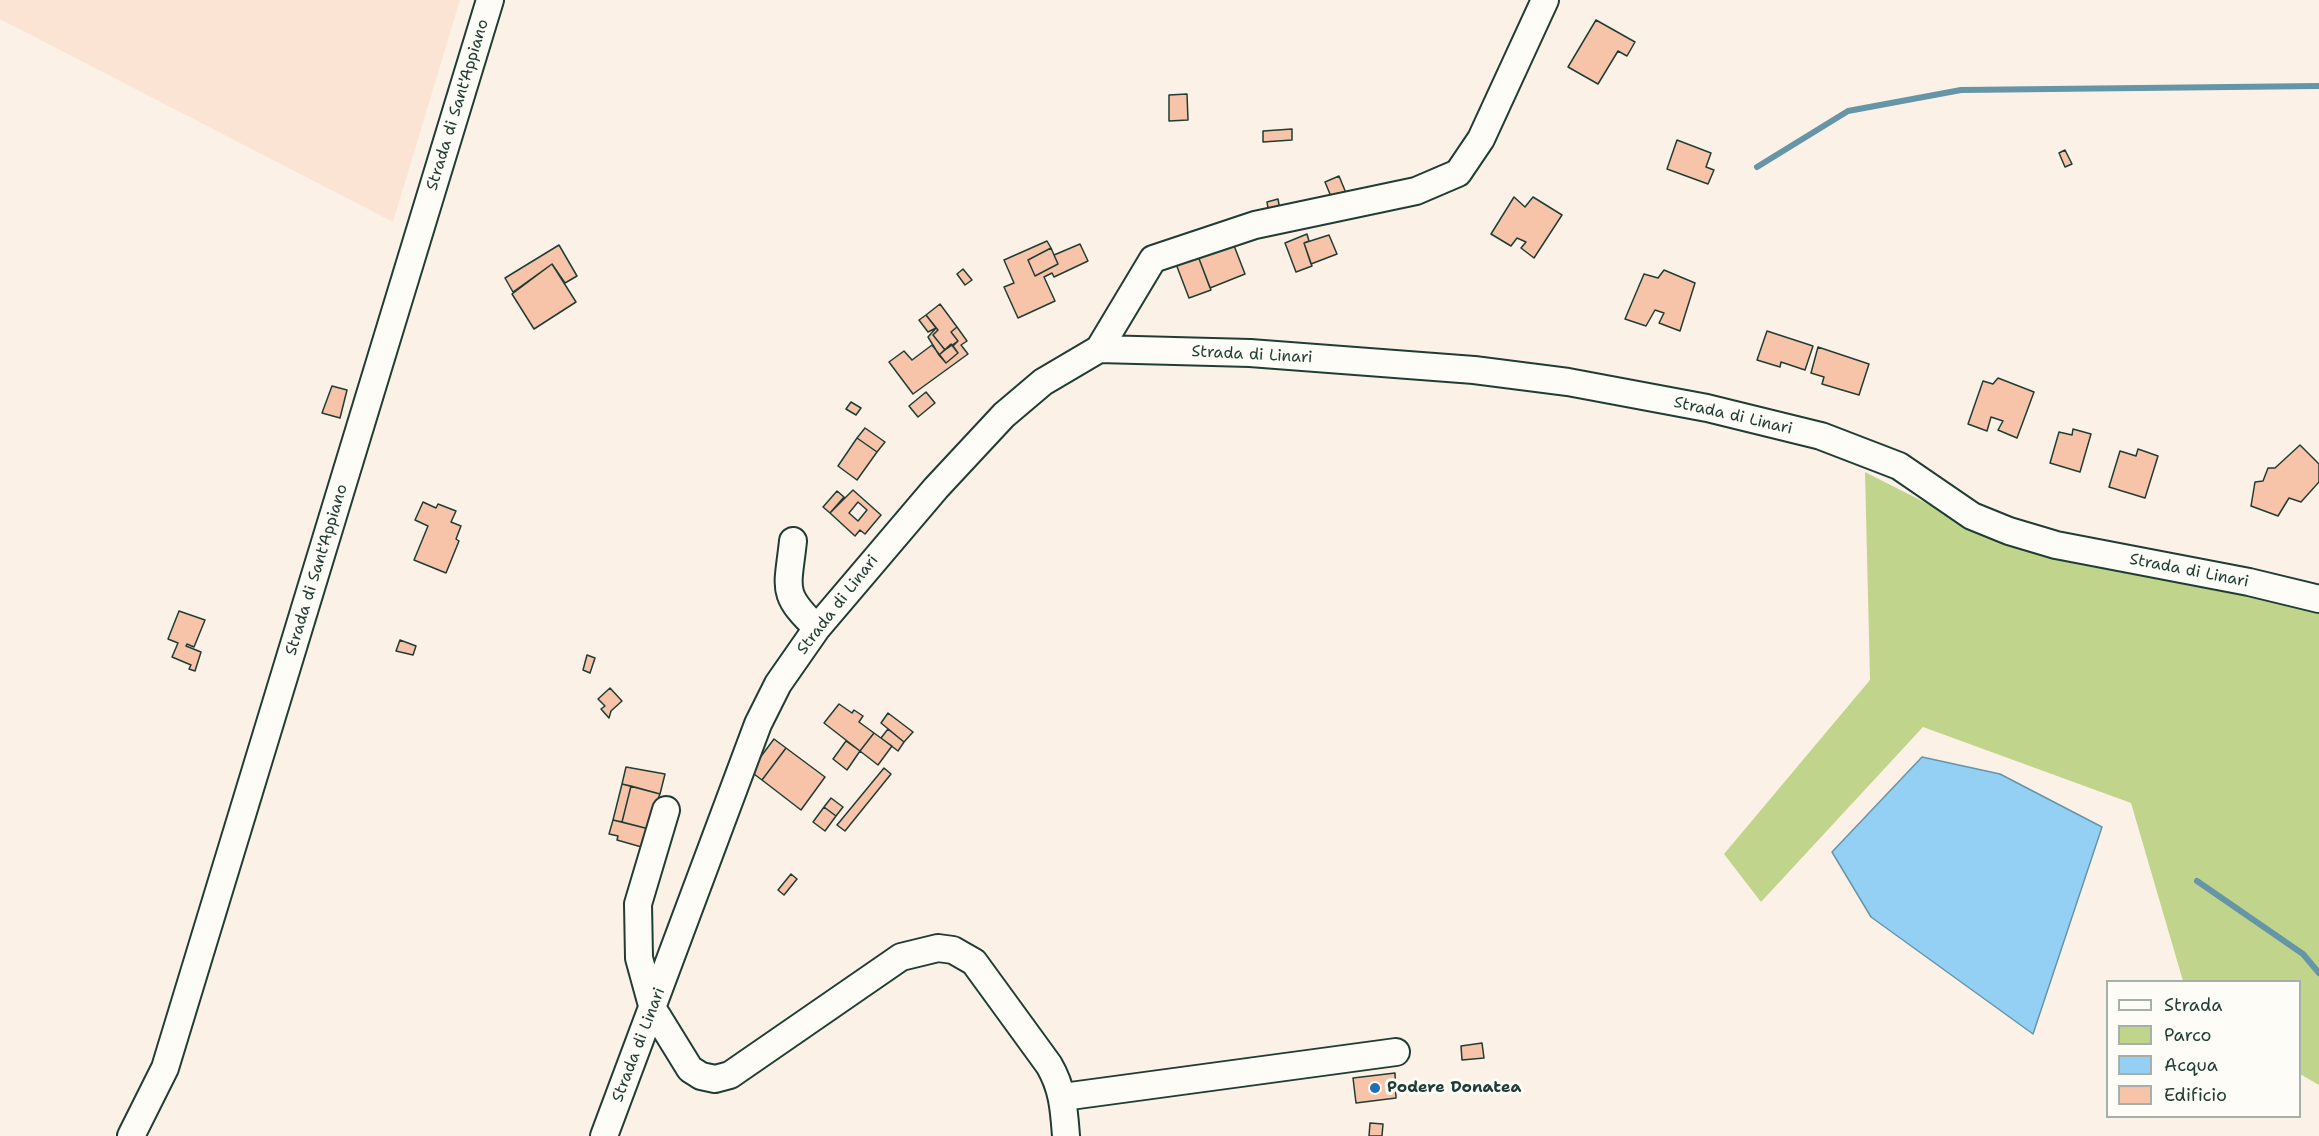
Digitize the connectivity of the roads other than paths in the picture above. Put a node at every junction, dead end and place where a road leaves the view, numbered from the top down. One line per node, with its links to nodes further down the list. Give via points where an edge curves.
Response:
1 (490, 0): 11 (street, Strada di Sant'Appiano, via 165,1068)
2 (1545, 0): 3 (street, via 1481,139 1458,173 1416,191 1255,225 1153,258)
3 (1099, 349): 5 (street, Strada di Linari, via 1250,353 1474,370 1568,382 1707,408 1821,436 1899,466 1972,516 2009,531 2056,545); 6 (street, Strada di Linari, via 1043,382 1004,415)
4 (793, 541): 6 (street, via 788,592 798,610)
5 (2319, 599)
6 (817, 628): 8 (street, Strada di Linari, via 778,684 758,724)
7 (666, 810): 8 (street, via 638,904 639,958)
8 (653, 1009): 10 (street, via 690,1069 715,1079 730,1075 901,957 938,948 953,951 974,962 986,976 1050,1065); 12 (street, Strada di Linari)
9 (1396, 1052): 10 (street)
10 (1063, 1097): 13 (street)
11 (131, 1136)
12 (604, 1136)
13 (1066, 1136)

